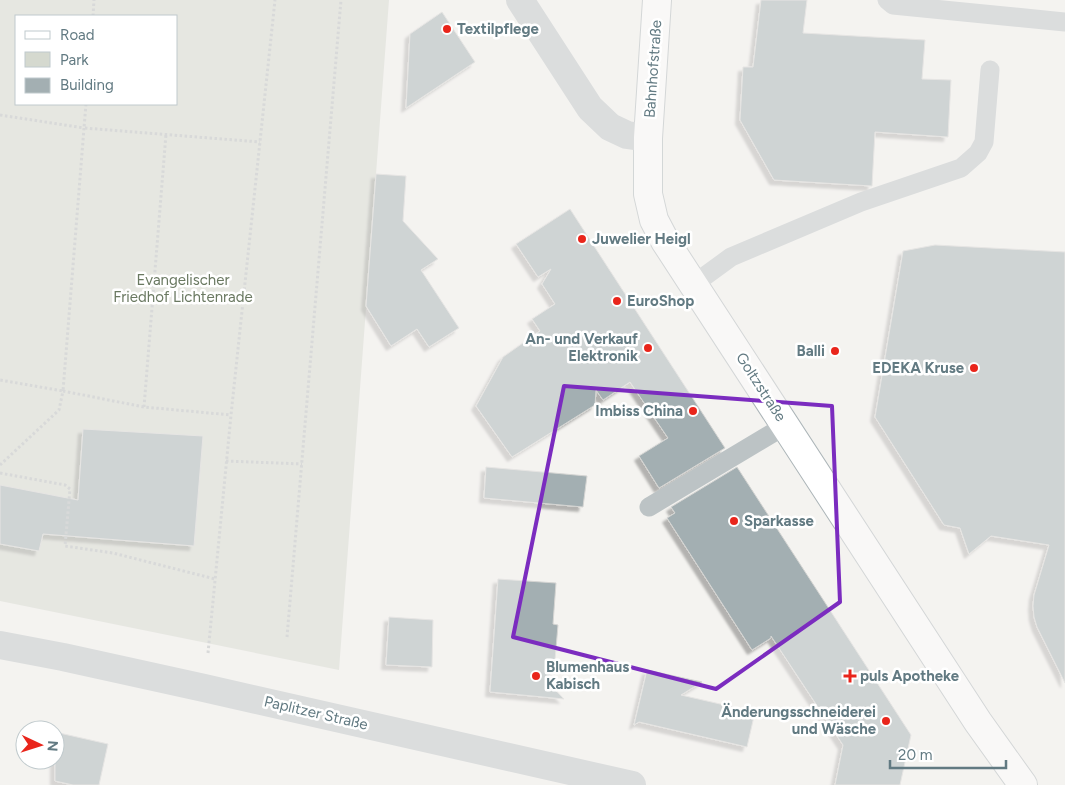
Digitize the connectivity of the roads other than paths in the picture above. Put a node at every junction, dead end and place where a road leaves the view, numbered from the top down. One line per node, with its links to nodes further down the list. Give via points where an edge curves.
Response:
1 (520, 0): 6 (street, via 590,108 610,127 627,135)
2 (658, 0): 6 (street, Bahnhofstraße)
3 (887, 0): 4 (lane, via 893,5)
4 (1065, 22)
5 (990, 70): 7 (lane, via 984,142 978,153 962,168 861,202 731,256)
6 (648, 138): 7 (street, Goltzstraße, via 648,194 654,220)
7 (694, 284): 8 (street, Goltzstraße)
8 (786, 425): 9 (lane); 12 (street, Goltzstraße, via 978,722)
9 (648, 507)
10 (0, 645): 11 (street, Paplitzer Straße)
11 (632, 785)
12 (1024, 785)

